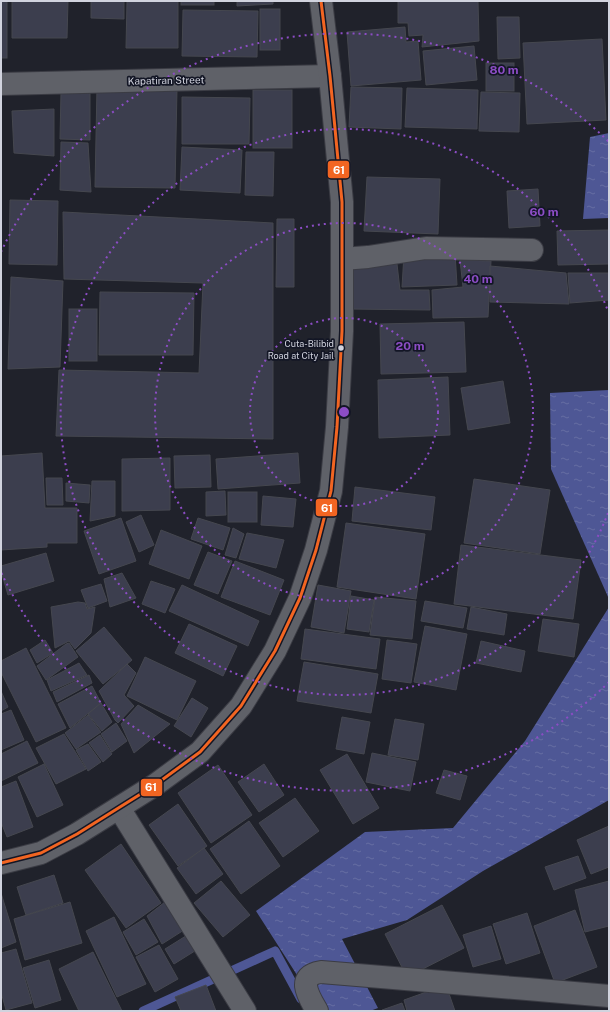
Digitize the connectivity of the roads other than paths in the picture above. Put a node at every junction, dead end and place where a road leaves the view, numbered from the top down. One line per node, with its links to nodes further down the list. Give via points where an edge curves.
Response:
1 (321, 1): 2 (street)
2 (330, 76): 3 (street, Kapatiran Street); 5 (street, via 342,202)
3 (1, 84)
4 (532, 250): 5 (street, via 426,248)
5 (342, 259): 6 (street, via 342,339 331,491 316,550 300,598 275,651 241,706 200,752 156,785)
6 (119, 808): 7 (street, via 41,853); 9 (street, via 227,982)
7 (1, 863)
8 (609, 996): 10 (street, via 321,972 308,977 306,982 307,992)
9 (241, 1010)
10 (317, 1011)

